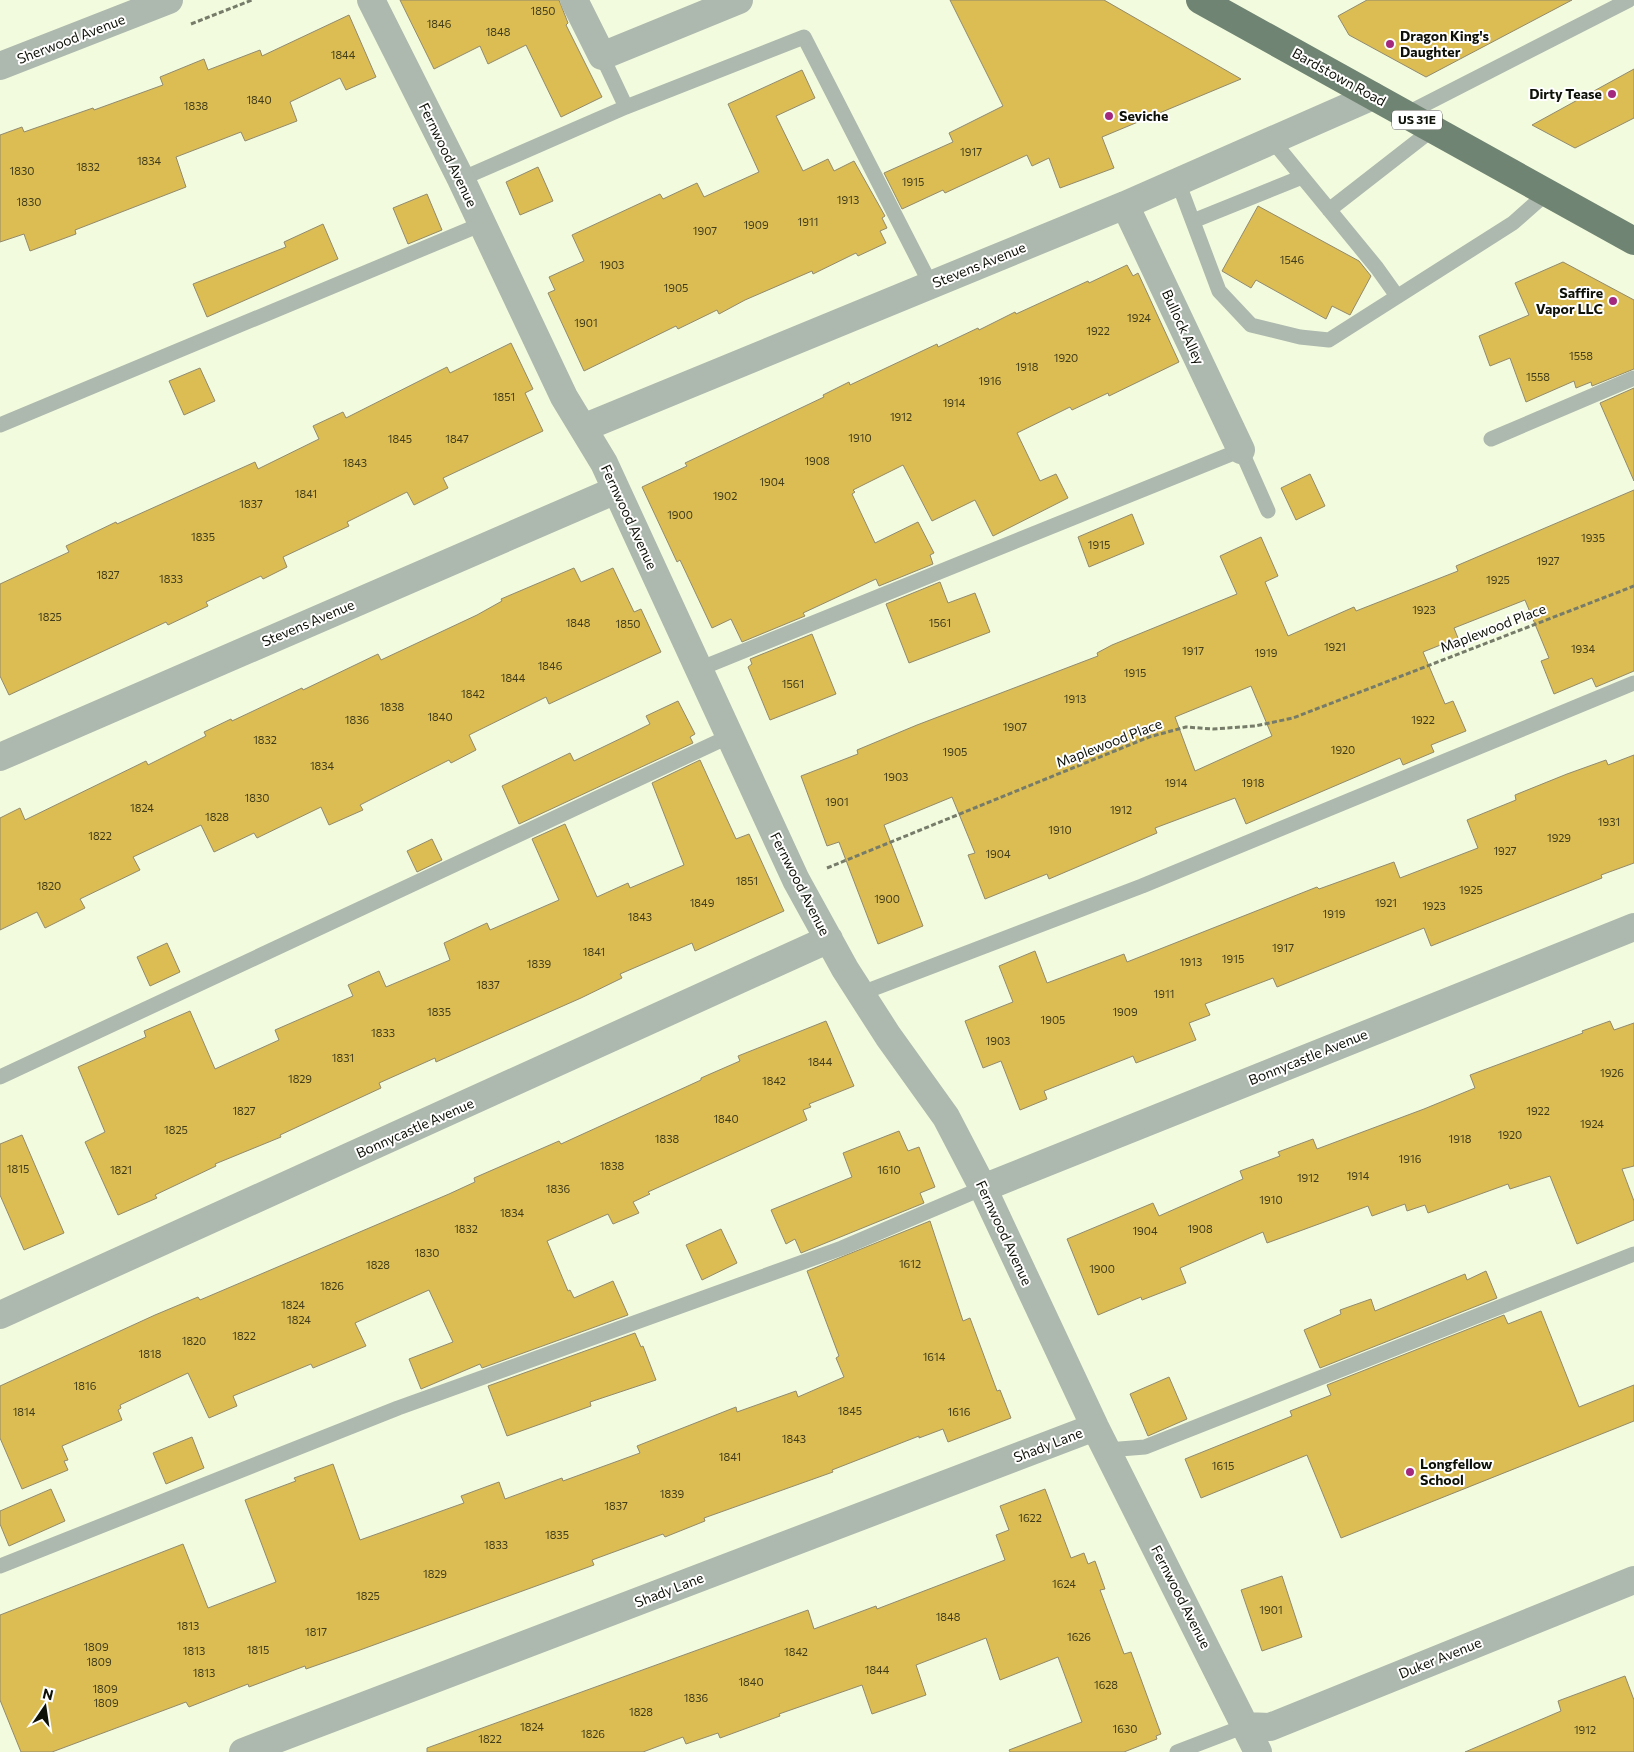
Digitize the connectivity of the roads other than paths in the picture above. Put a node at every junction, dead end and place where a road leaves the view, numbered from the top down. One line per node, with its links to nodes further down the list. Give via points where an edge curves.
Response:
1 (169, 0): 8 (street, Sherwood Avenue)
2 (371, 0): 15 (street, Fernwood Avenue)
3 (574, 0): 7 (street)
4 (739, 0): 7 (street)
5 (1200, 0): 9 (main road, Bardstown Road / US 31E)
6 (1629, 0): 11 (lane)
7 (602, 56): 10 (lane)
8 (0, 66)
9 (1373, 96): 11 (main road, Bardstown Road / US 31E); 13 (street, Stevens Avenue)
10 (626, 107): 15 (lane); 23 (lane, via 804,37)
11 (1406, 114): 12 (main road, Bardstown Road / US 31E)
12 (1433, 129): 17 (main road, Bardstown Road / US 31E); 19 (lane)
13 (1272, 140): 14 (lane); 16 (street, Stevens Avenue)
14 (1302, 177): 19 (lane); 20 (lane)
15 (461, 178): 21 (street, Fernwood Avenue)
16 (1178, 182): 18 (street, Stevens Avenue); 20 (lane)
17 (1547, 193): 22 (main road, Bardstown Road / US 31E); 24 (lane, via 1513,223)
18 (1125, 205): 23 (street, Stevens Avenue); 29 (street, Bullock Alley)
19 (1329, 210): 24 (lane)
20 (1192, 221): 24 (lane, via 1219,291 1251,326 1328,340)
21 (482, 224): 26 (lane); 27 (street, Fernwood Avenue, via 564,397)
22 (1634, 241)
23 (930, 284): 27 (street, Stevens Avenue)
24 (1397, 296)
25 (1634, 378): 28 (lane)
26 (0, 424)
27 (582, 428): 30 (street, Fernwood Avenue)
28 (1491, 439)
29 (1241, 450): 31 (lane); 32 (lane)
30 (616, 490): 32 (street, Fernwood Avenue); 35 (street, Stevens Avenue)
31 (1268, 512)
32 (699, 669): 34 (street, Fernwood Avenue)
33 (1634, 684): 38 (lane, via 1142,886)
34 (730, 736): 37 (street, Fernwood Avenue, via 796,880); 39 (lane)
35 (0, 757)
36 (1634, 927): 40 (street, Bonnycastle Avenue)
37 (829, 939): 38 (street, Fernwood Avenue); 42 (street, Bonnycastle Avenue)
38 (862, 994): 40 (street, Fernwood Avenue, via 946,1117)
39 (0, 1077)
40 (983, 1188): 43 (street, Fernwood Avenue); 44 (lane, via 842,1248 398,1408)
41 (1634, 1254): 43 (lane, via 1145,1447)
42 (0, 1315)
43 (1101, 1438): 46 (street, Fernwood Avenue); 47 (street, Shady Lane)
44 (0, 1566)
45 (1634, 1580): 46 (street, Duker Avenue, via 1270,1727)
46 (1245, 1726): 48 (lane); 49 (street, Fernwood Avenue)
47 (243, 1752)
48 (1177, 1752)
49 (1258, 1752)

